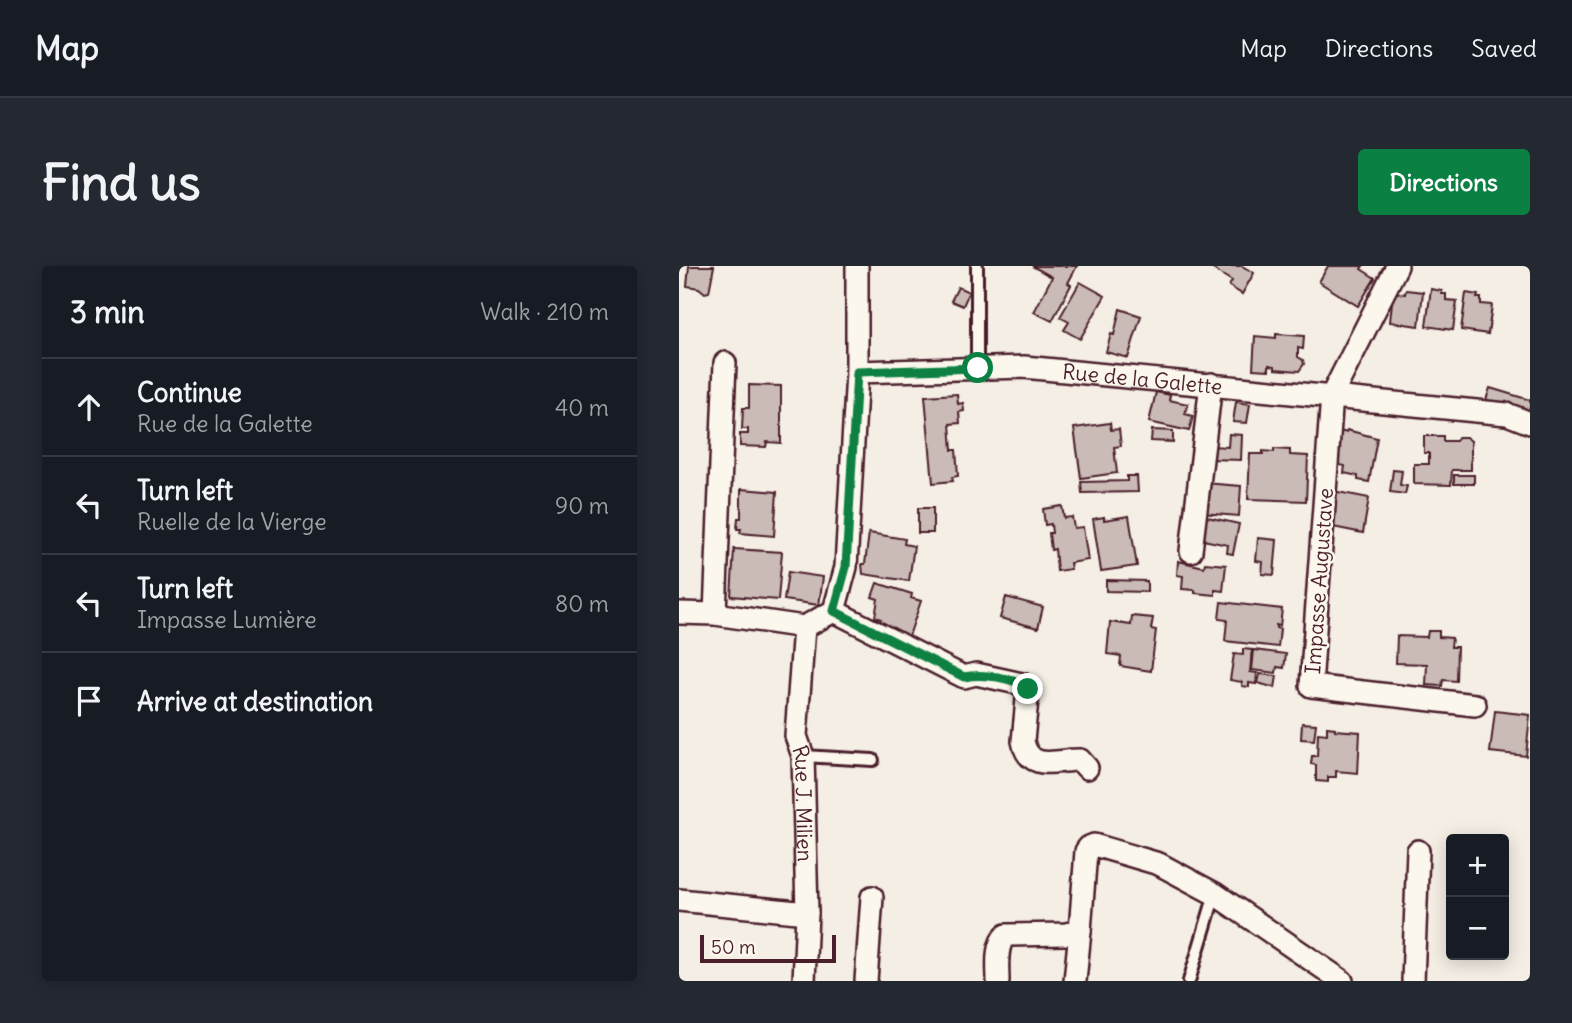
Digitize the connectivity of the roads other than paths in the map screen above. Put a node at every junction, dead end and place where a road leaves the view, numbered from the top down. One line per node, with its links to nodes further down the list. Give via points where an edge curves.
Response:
1 (857, 266): 6 (street)
2 (977, 266): 5 (lane)
3 (1397, 266): 8 (street)
4 (725, 363): 13 (street)
5 (978, 368): 6 (street, Rue de la Galette); 7 (street, Rue de la Galette, via 1024,367)
6 (857, 372): 11 (street, via 846,567)
7 (1211, 384): 8 (street, Rue de la Galette); 10 (street)
8 (1332, 395): 9 (street, Rue de la Galette, via 1507,414); 15 (street, Impasse Augustave, via 1311,686)
9 (1530, 423)
10 (1191, 551)
11 (834, 611): 14 (street); 18 (street, via 964,677 976,674 1022,684 1028,689 1025,749 1046,763 1080,761)
12 (679, 613): 13 (street)
13 (715, 614): 14 (street)
14 (804, 627): 16 (street, Rue J. Milien, via 796,736)
15 (1475, 705)
16 (803, 756): 17 (lane); 23 (street, Rue J. Milien)
17 (873, 760)
18 (1087, 768)
19 (1417, 852): 31 (street)
20 (1215, 894): 24 (street, via 1159,864 1094,845 1086,851); 25 (street); 30 (lane)
21 (873, 897): 27 (street)
22 (679, 900): 23 (street)
23 (807, 913): 26 (street, Rue J. Milien)
24 (1080, 931): 28 (street, via 1006,935 999,948); 29 (street)
25 (1337, 980)
26 (804, 981)
27 (866, 981)
28 (998, 981)
29 (1075, 981)
30 (1189, 981)
31 (1413, 981)

